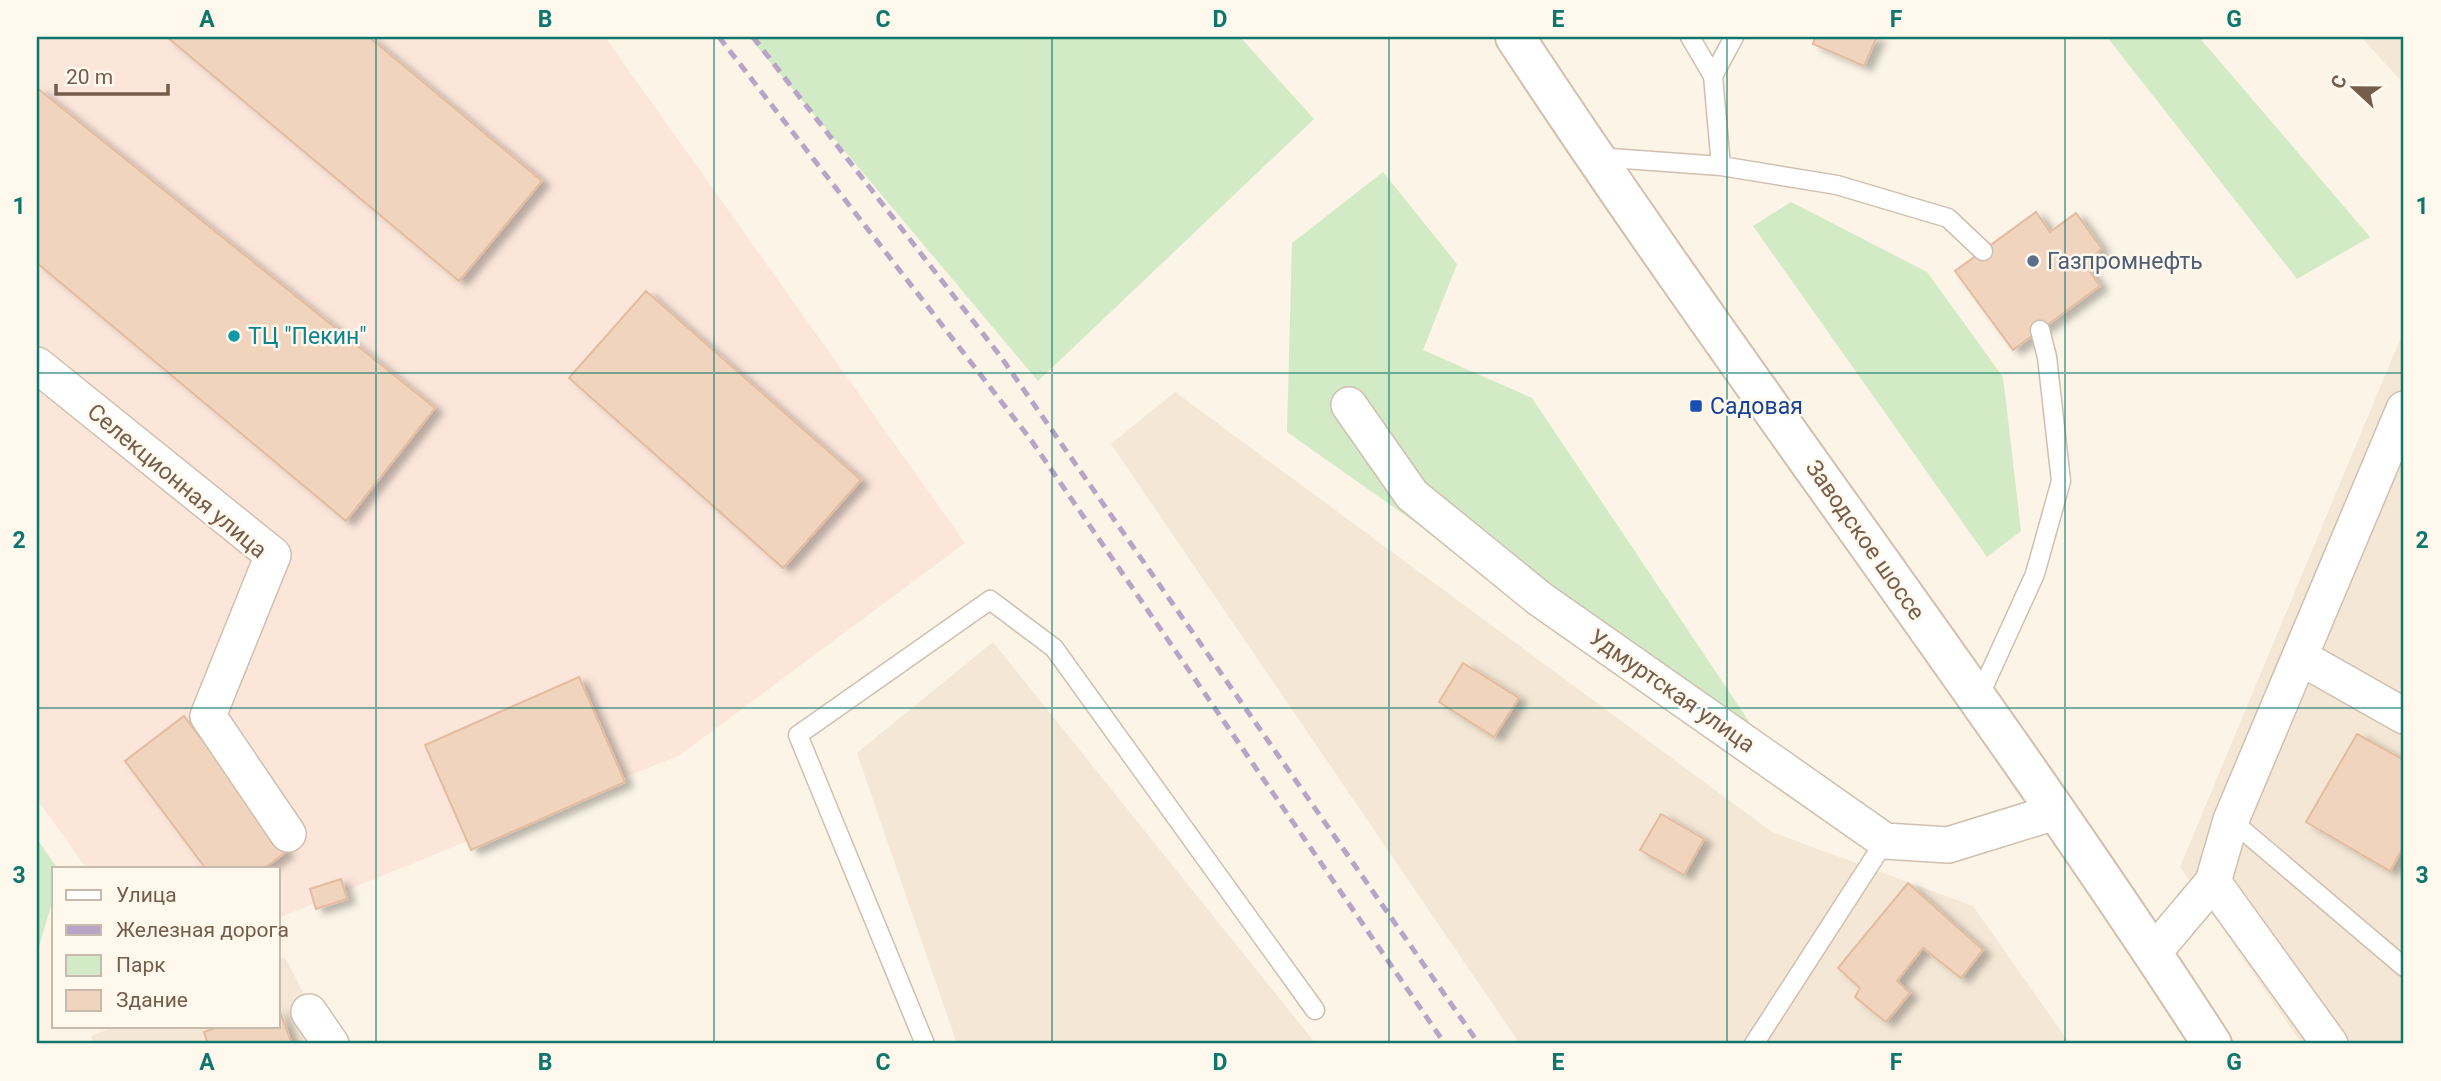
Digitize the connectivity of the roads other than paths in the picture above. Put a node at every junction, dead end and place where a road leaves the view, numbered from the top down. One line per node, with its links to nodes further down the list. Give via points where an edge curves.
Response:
1 (1515, 37): 5 (main road, Заводское шоссе)
2 (1690, 37): 4 (lane)
3 (1734, 37): 4 (lane)
4 (1713, 76): 6 (lane)
5 (1594, 157): 6 (lane); 13 (main road, Заводское шоссе)
6 (1721, 166): 7 (lane, via 1837,186 1948,218)
7 (1983, 251)
8 (2040, 330): 13 (lane, via 2061,481 2035,574)
9 (37, 365): 17 (street, Селекционная улица, via 273,555 208,716)
10 (1349, 405): 18 (street, Удмуртская улица, via 1412,495 1540,600)
11 (2404, 409): 12 (street)
12 (2300, 657): 14 (street); 16 (street)
13 (1978, 699): 15 (main road, Заводское шоссе)
14 (2404, 716)
15 (2055, 812): 18 (street, via 1948,845); 20 (main road, Заводское шоссе)
16 (2231, 820): 19 (street); 21 (lane)
17 (288, 834)
18 (1885, 841): 26 (lane)
19 (2213, 882): 20 (street); 28 (street)
20 (2153, 953): 27 (main road, Заводское шоссе)
21 (2404, 967)
22 (1315, 1010): 25 (lane, via 1054,648 990,600 798,734)
23 (309, 1012): 24 (street)
24 (331, 1044)
25 (925, 1044)
26 (1754, 1044)
27 (2212, 1044)
28 (2330, 1044)

